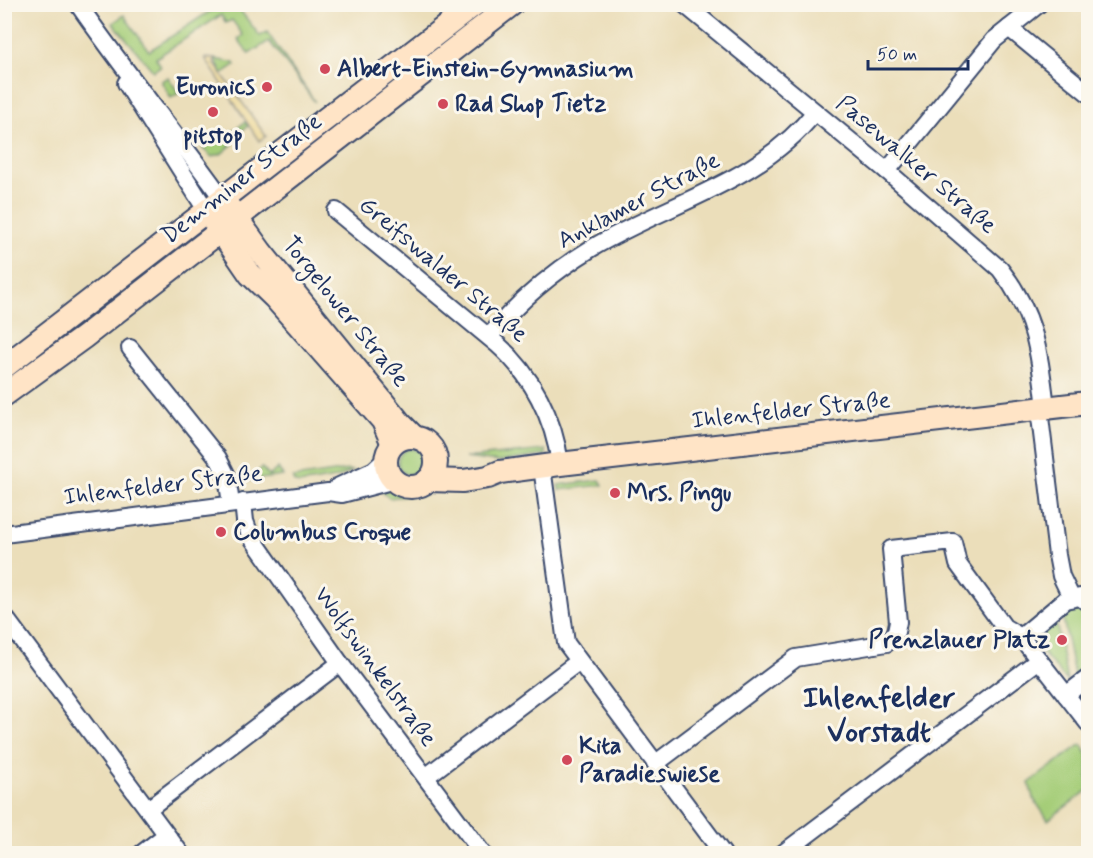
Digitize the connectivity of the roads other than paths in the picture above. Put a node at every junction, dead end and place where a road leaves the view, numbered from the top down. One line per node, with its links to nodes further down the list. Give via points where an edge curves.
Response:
1 (78, 4): 10 (street, via 133,95)
2 (475, 4): 10 (main road, Demminer Straße)
3 (512, 4): 12 (main road, Demminer Straße)
4 (684, 4): 8 (street, Pasewalker Straße)
5 (1039, 4): 6 (street)
6 (1009, 28): 7 (street); 9 (street, via 994,40)
7 (1089, 93)
8 (815, 112): 9 (street, Pasewalker Straße); 13 (street, Anklamer Straße, via 763,162 593,248 546,280)
9 (887, 171): 18 (street, Pasewalker Straße, via 982,251 1013,286 1032,322)
10 (214, 204): 12 (main road, Torgelower Straße); 15 (main road, Demminer Straße)
11 (336, 211): 13 (street, Greifswalder Straße)
12 (228, 225): 16 (main road, Demminer Straße); 19 (main road, Torgelower Straße, via 250,274 382,421)
13 (489, 337): 21 (street, Greifswalder Straße, via 520,366 538,395 554,434)
14 (130, 348): 24 (street, Wolfswinkelstraße, via 218,458)
15 (4, 366)
16 (4, 395)
17 (1089, 403): 18 (main road, Ihlenfelder Straße)
18 (1043, 408): 21 (main road, Ihlenfelder Straße); 26 (street, Pasewalker Straße, via 1057,555)
19 (397, 455): 20 (main road, Ihlenfelder Straße, via 428,444); 23 (main road, Ihlenfelder Straße, via 412,486); 24 (street, Ihlenfelder Straße, via 342,494 328,492)
20 (435, 457): 22 (main road, Ihlenfelder Straße, via 454,467); 23 (main road)
21 (551, 466): 22 (main road, Ihlenfelder Straße); 31 (street, Greifswalder Straße, via 564,635)
22 (500, 472): 23 (main road, Ihlenfelder Straße, via 463,481)
23 (428, 480)
24 (237, 503): 25 (street, Ihlenfelder Straße); 32 (street, Wolfswinkelstraße, via 250,535)
25 (4, 534)
26 (1071, 597): 27 (street); 29 (street)
27 (1089, 603)
28 (4, 616): 38 (street)
29 (1021, 637): 30 (street); 36 (street, via 1004,627 954,557 952,542 891,549 898,622 893,638 880,645 796,657)
30 (1039, 660): 34 (street); 44 (street)
31 (578, 662): 36 (street, Greifswalder Straße); 37 (street)
32 (340, 663): 37 (street, Wolfswinkelstraße); 38 (street)
33 (1089, 678): 34 (street)
34 (1066, 695): 35 (street)
35 (1089, 723)
36 (655, 764): 43 (street, Greifswalder Straße)
37 (427, 776): 42 (street, Wolfswinkelstraße)
38 (148, 809): 39 (street)
39 (166, 835): 40 (street); 41 (street)
40 (141, 854)
41 (181, 854)
42 (483, 854)
43 (723, 854)
44 (782, 854)

